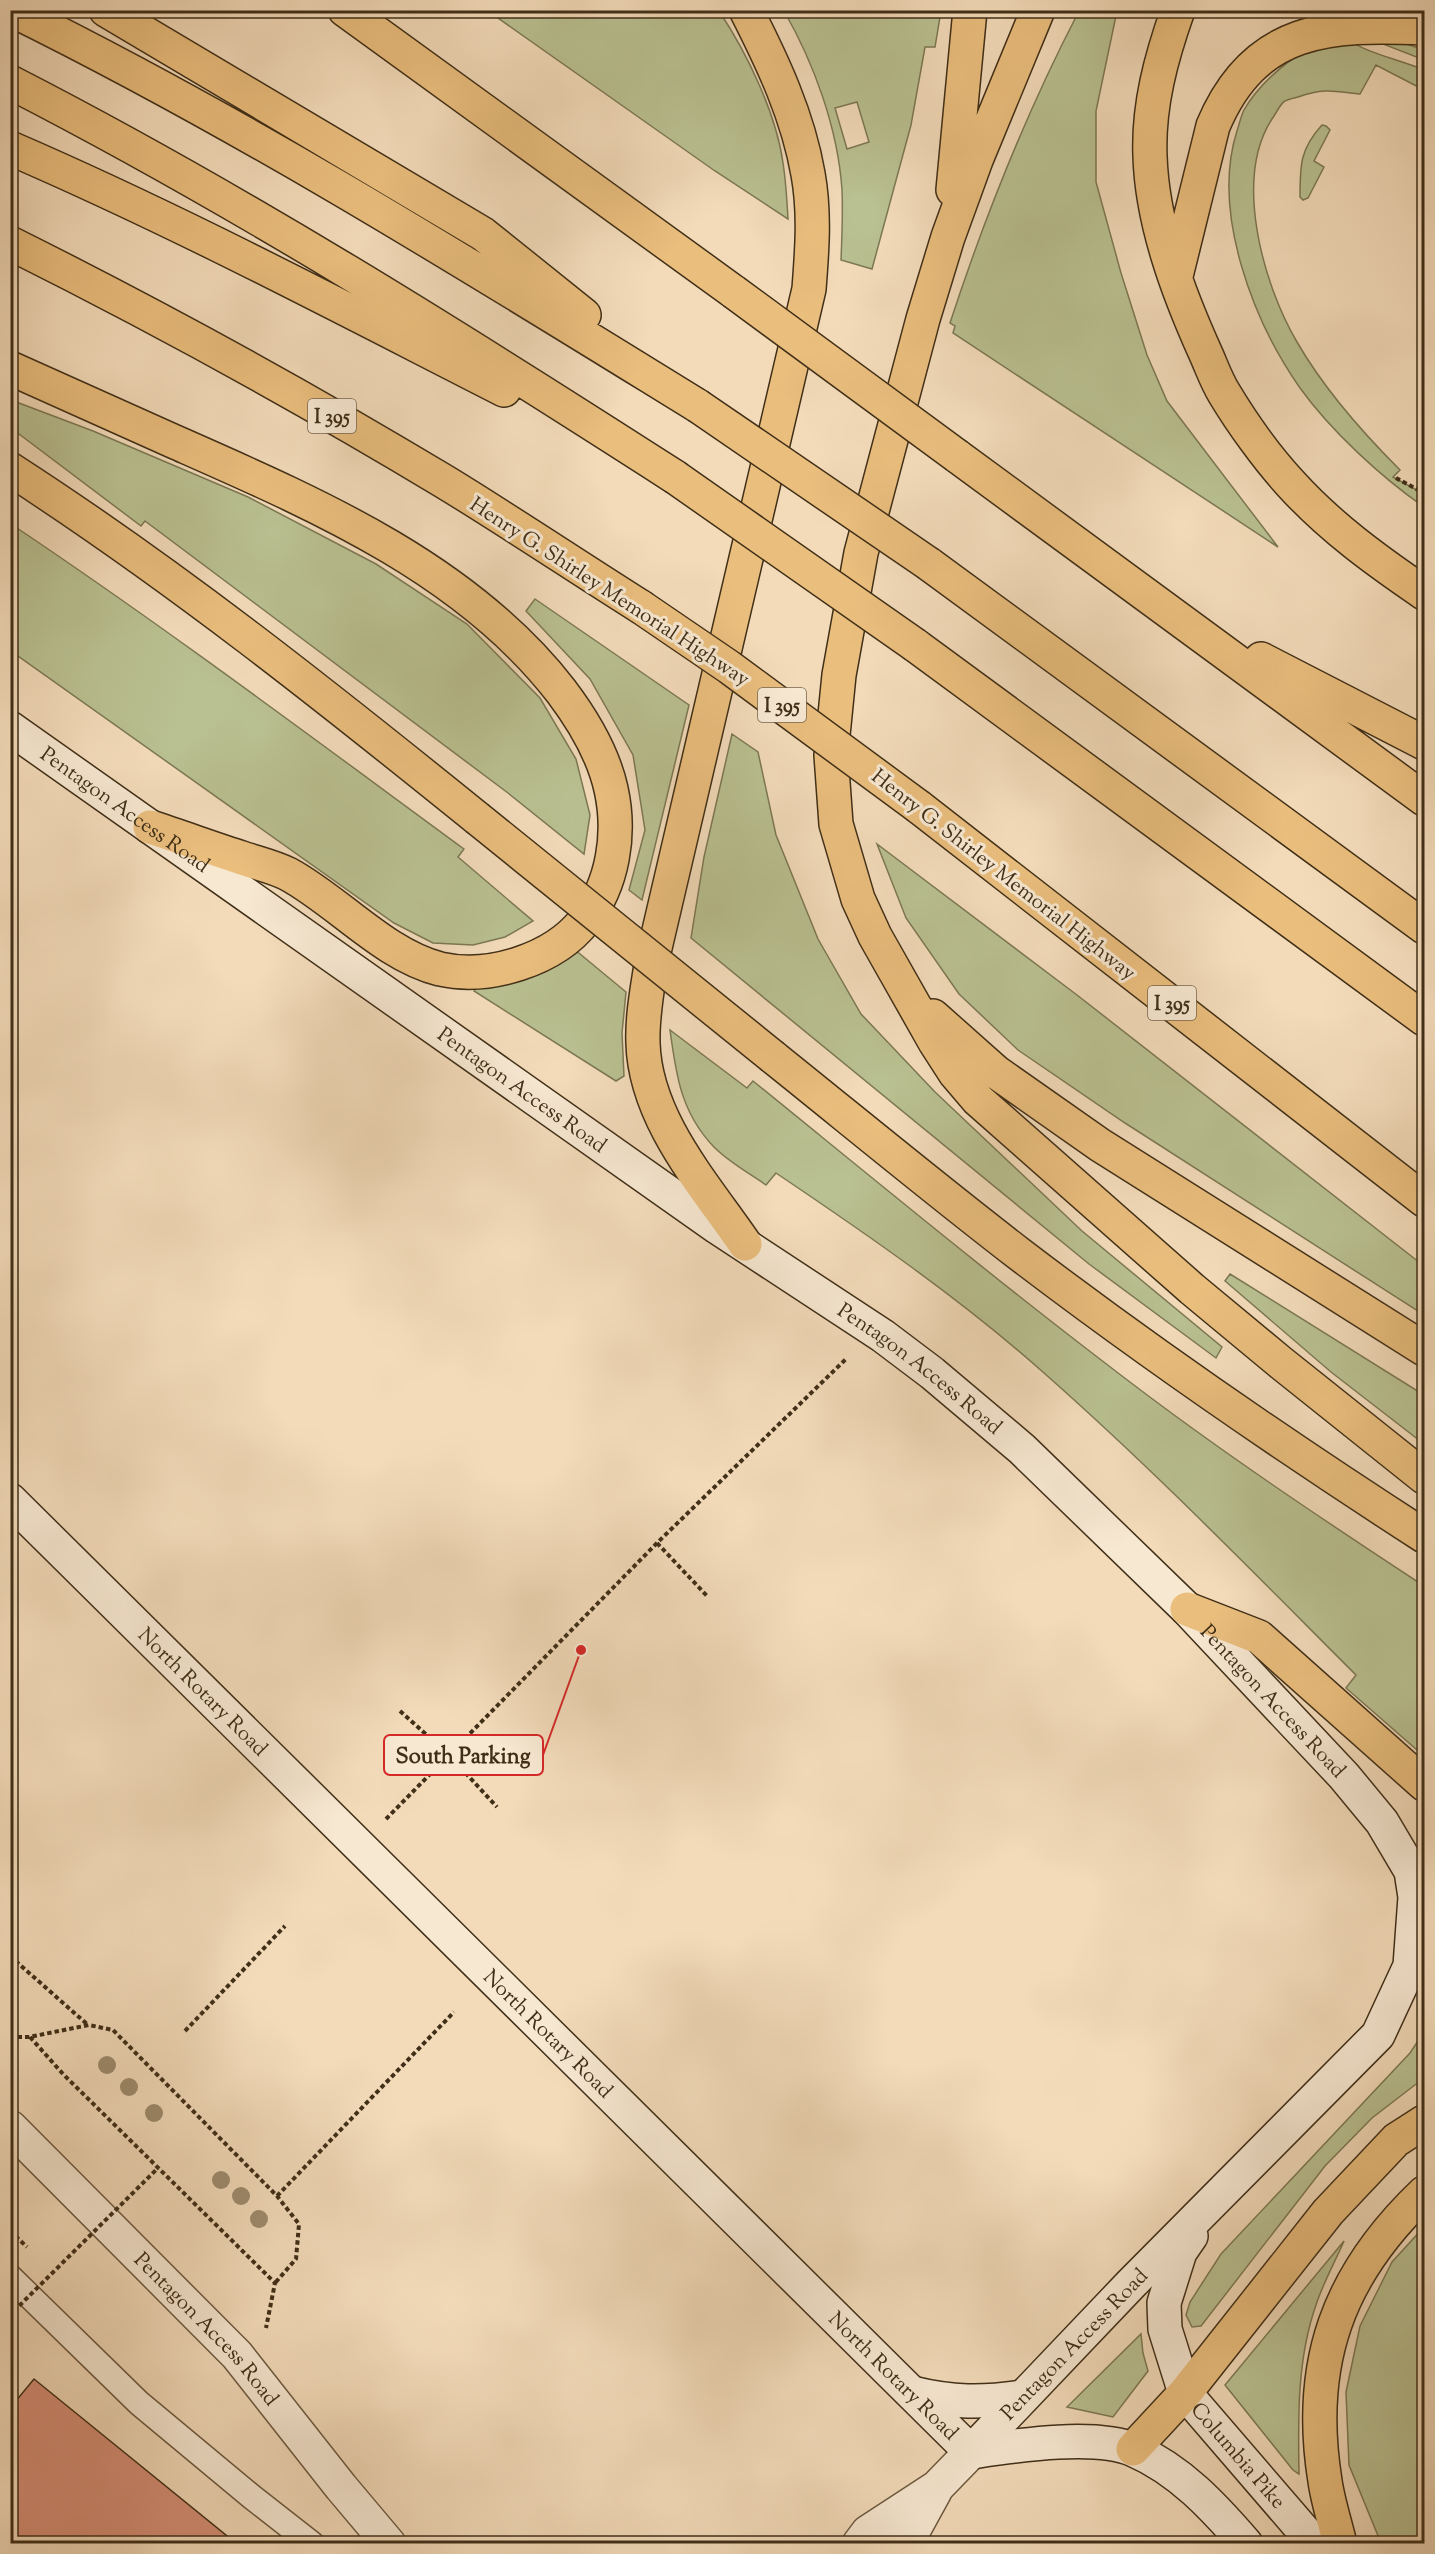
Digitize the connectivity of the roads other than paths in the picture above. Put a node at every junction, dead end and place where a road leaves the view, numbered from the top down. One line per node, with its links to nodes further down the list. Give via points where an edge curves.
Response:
1 (12, 10): 15 (highway, via 359,200)
2 (106, 10): 15 (highway, via 483,234)
3 (345, 10): 19 (highway, bridge)
4 (746, 10): 28 (highway, via 785,91 808,175 812,249 809,289 651,965 643,1042 645,1067 664,1121)
5 (970, 10): 11 (highway)
6 (1038, 10): 11 (highway)
7 (1178, 10): 13 (highway, via 1153,94 1149,157 1157,211)
8 (1425, 28): 13 (highway, via 1365,25 1316,31 1270,51 1250,68 1221,106 1213,126)
9 (12, 82): 17 (highway, via 344,268)
10 (10, 148): 17 (highway, via 240,253)
11 (948, 237): 25 (highway, via 861,553 844,641 831,755 836,824 845,861 858,899)
12 (10, 243): 27 (highway, Henry G. Shirley Memorial Highway / I 395, bridge, via 348,425 641,607 919,807)
13 (1176, 278): 18 (highway, via 1223,392 1290,483 1333,525)
14 (10, 368): 23 (highway, via 331,516 390,548 478,607 546,673 595,743 615,806 616,836 604,887 586,919 565,941 539,956 476,971 443,969 415,961 287,874)
15 (698, 406): 24 (highway, bridge, via 929,564)
16 (10, 469): 32 (highway, bridge, via 217,614 1018,1253 1252,1421)
17 (675, 477): 26 (highway, bridge, via 915,645)
18 (1425, 592)
19 (1174, 614): 21 (highway); 22 (highway)
20 (10, 728): 23 (street, Pentagon Access Road)
21 (1425, 743)
22 (1425, 799)
23 (150, 827): 28 (street, Pentagon Access Road)
24 (1425, 927)
25 (899, 975): 29 (highway, via 959,1041 1041,1105 1164,1188); 30 (highway, via 935,1042 978,1100 1201,1296)
26 (1425, 1019)
27 (1425, 1200)
28 (745, 1244): 33 (street, Pentagon Access Road, via 932,1373 1022,1449)
29 (1425, 1349)
30 (1425, 1477)
31 (10, 1500): 40 (street, North Rotary Road)
32 (1425, 1536)
33 (1187, 1609): 34 (highway, via 1259,1637); 38 (street, Pentagon Access Road, via 1344,1776 1382,1822 1411,1871 1415,1897 1410,1966 1378,2035)
34 (1425, 1784)
35 (1425, 2122): 41 (highway, via 1396,2140 1328,2212)
36 (10, 2127): 47 (street, Pentagon Access Road, via 237,2355)
37 (1425, 2193): 52 (highway, via 1402,2214 1365,2261 1327,2346 1318,2414 1325,2482)
38 (1213, 2202): 41 (street, Pentagon Access Road, via 1180,2252 1164,2303 1165,2329); 42 (street, Pentagon Access Road)
39 (10, 2277): 46 (lane, via 139,2403)
40 (912, 2393): 42 (street, via 969,2403); 44 (street, North Rotary Road)
41 (1185, 2393): 43 (highway); 51 (street, Columbia Pike)
42 (1023, 2397): 44 (street, Pentagon Access Road)
43 (1133, 2450): 44 (street, North Rotary Road, via 1084,2443 1023,2444); 50 (street, via 1203,2496)
44 (971, 2451): 45 (street, Pentagon Access Road)
45 (937, 2487): 48 (street, Pentagon Access Road, via 868,2532); 49 (street, Pentagon Access Road)
46 (312, 2544)
47 (389, 2544)
48 (859, 2544)
49 (906, 2544)
50 (1246, 2544)
51 (1315, 2544)
52 (1340, 2544)

